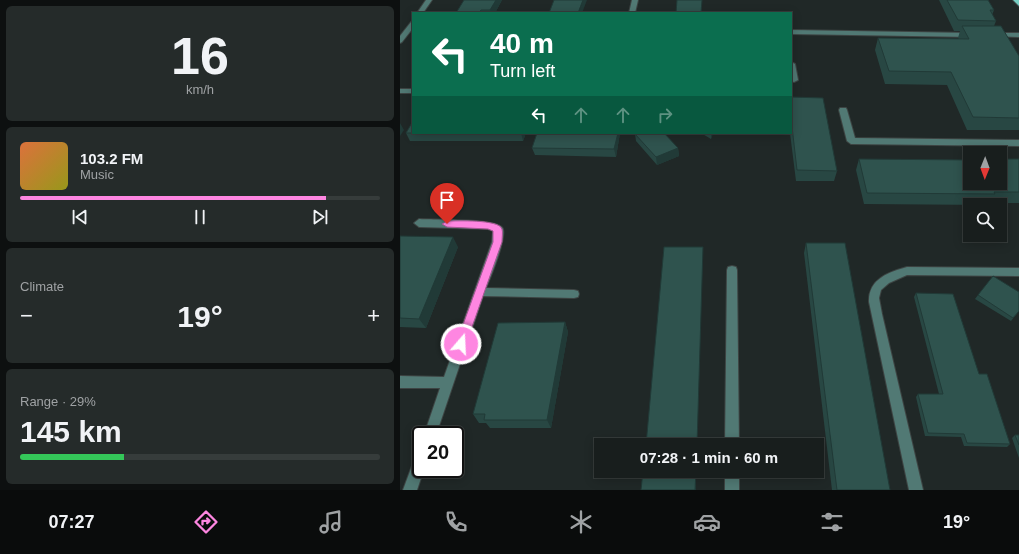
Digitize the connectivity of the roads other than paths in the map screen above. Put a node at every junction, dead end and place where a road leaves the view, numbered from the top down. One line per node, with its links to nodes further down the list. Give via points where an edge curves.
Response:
1 (429, 0): 5 (street)
2 (635, 0): 6 (street)
3 (1016, 0): 4 (main road)
4 (1019, 4)
5 (421, 12)
6 (632, 12)
7 (412, 23): 12 (street)
8 (792, 32): 9 (street)
9 (980, 35)
10 (988, 35): 11 (street)
11 (1019, 35)
12 (400, 41)
13 (792, 69): 14 (street)
14 (794, 80)
15 (400, 91): 16 (street)
16 (412, 91)
17 (843, 110): 18 (street, via 851,141)
18 (1019, 143)
19 (419, 224): 22 (street, via 489,225 498,229 497,242)
20 (732, 270): 27 (street)
21 (1019, 272): 32 (street, via 907,272 890,276 880,285 874,296)
22 (479, 292): 23 (street); 25 (street)
23 (574, 294)
24 (400, 382): 25 (street)
25 (448, 383): 26 (street)
26 (433, 426)
27 (732, 438)
28 (414, 478): 30 (street)
29 (732, 478): 31 (street)
30 (410, 490)
31 (732, 490)
32 (916, 490)

